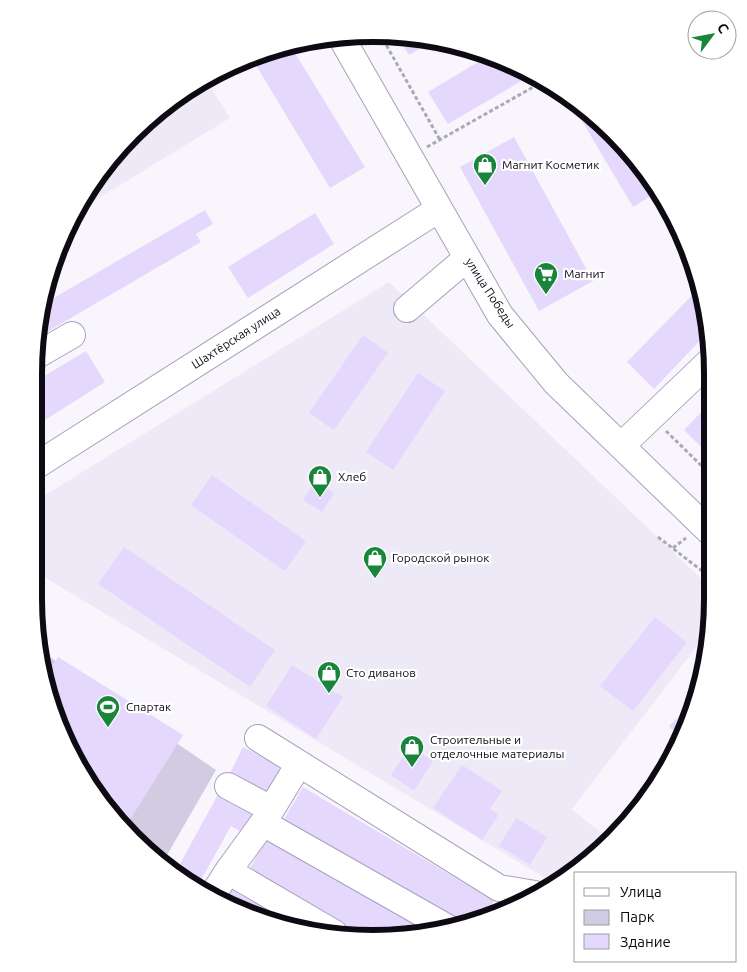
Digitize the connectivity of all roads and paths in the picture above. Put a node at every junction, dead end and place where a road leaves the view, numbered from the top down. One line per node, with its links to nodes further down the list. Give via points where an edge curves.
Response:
1 (385, 43): 4 (path)
2 (345, 44): 5 (street, улица Победы)
3 (536, 85): 4 (path)
4 (440, 140): 5 (path)
5 (409, 157): 6 (street, улица Победы)
6 (439, 209): 7 (street, улица Победы); 14 (street, Шахтёрская улица)
7 (467, 258): 8 (street); 13 (street, улица Победы, via 500,315 556,383)
8 (407, 309)
9 (72, 334): 10 (street)
10 (43, 352)
11 (704, 366): 12 (street)
12 (652, 416): 13 (street); 15 (path)
13 (621, 446): 16 (street, улица Победы)
14 (42, 462)
15 (704, 468)
16 (704, 526)
17 (658, 537): 18 (path)
18 (704, 572)
19 (258, 738): 20 (street)
20 (299, 764): 22 (street); 25 (street, via 499,888)
21 (228, 786): 22 (street)
22 (267, 816): 23 (street); 26 (street)
23 (228, 871): 24 (street); 27 (street)
24 (216, 889)
25 (525, 892)
26 (439, 923)
27 (321, 925)

